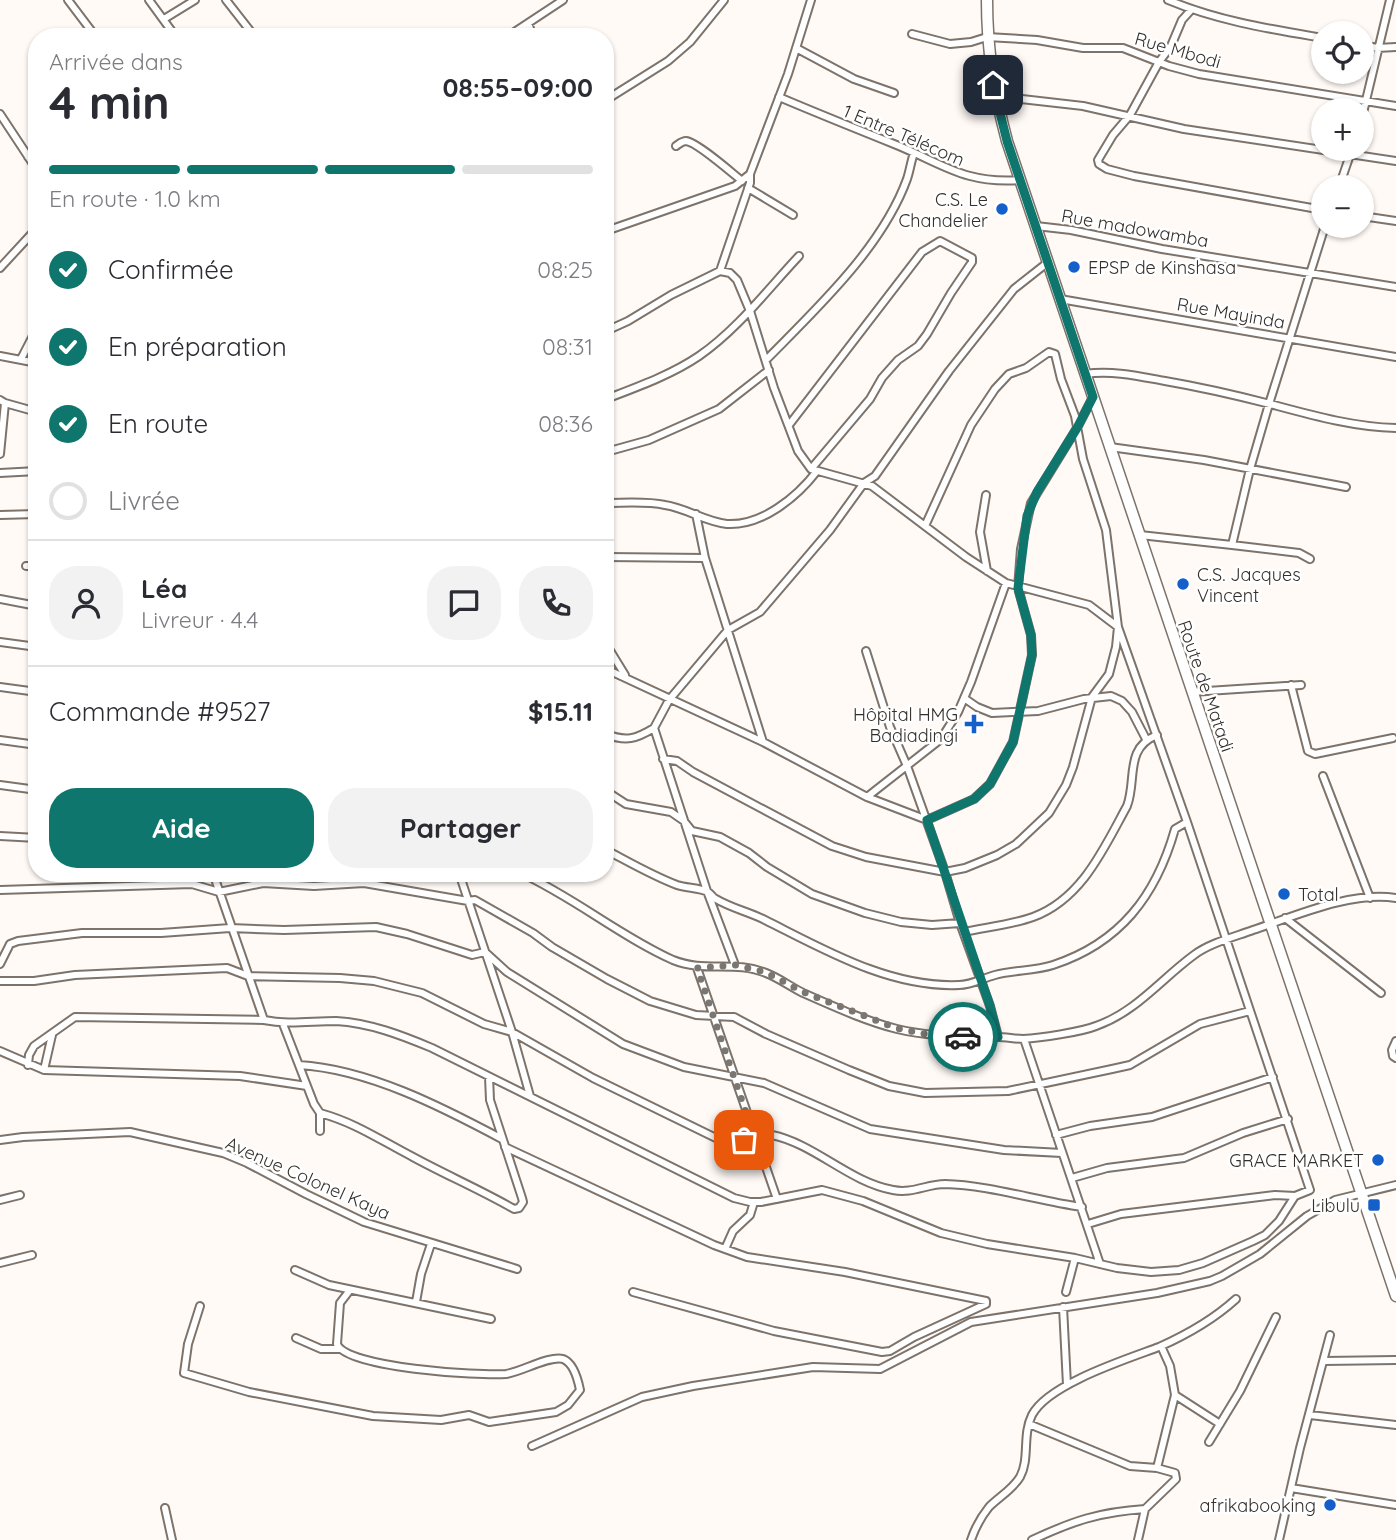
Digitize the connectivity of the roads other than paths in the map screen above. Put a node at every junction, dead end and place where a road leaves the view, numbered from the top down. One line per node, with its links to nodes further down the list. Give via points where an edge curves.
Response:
1 (68, 0): 14 (street)
2 (149, 0): 12 (street)
3 (195, 0): 12 (street)
4 (226, 0): 16 (street)
5 (563, 0): 13 (street)
6 (724, 0): 28 (street, via 668,61)
7 (811, 0): 24 (street)
8 (987, 0): 21 (highway, Route de Matadi)
9 (1168, 0): 11 (street)
10 (1390, 0): 25 (street)
11 (1191, 10): 20 (street); 26 (street)
12 (164, 19): 15 (street)
13 (528, 23): 17 (street); 18 (street)
14 (89, 28)
15 (170, 28)
16 (248, 28)
17 (520, 28)
18 (530, 28)
19 (912, 34): 21 (street, Rue Mbodi, via 950,44)
20 (1311, 36)
21 (987, 37): 26 (street, Rue Mbodi, via 1122,48); 29 (highway, Route de Matadi)
22 (1374, 47): 25 (street)
23 (1396, 47): 25 (street)
24 (796, 48): 27 (street, via 855,79); 30 (street)
25 (1377, 48): 32 (street)
26 (1159, 62): 31 (street, Rue Mbodi, via 1199,74); 36 (street)
27 (894, 93)
28 (614, 95)
29 (995, 96): 36 (street); 45 (highway, Route de Matadi)
30 (779, 97): 40 (street, 1 Entre Télécom); 44 (street)
31 (1341, 98)
32 (1366, 98)
33 (1374, 103): 34 (street, Rue Mbodi)
34 (1396, 106)
35 (0, 114): 37 (street)
36 (1130, 115): 39 (street, via 1184,129); 48 (street, via 1098,160 1107,169)
37 (2, 124): 41 (street)
38 (676, 146): 46 (street, via 687,142)
39 (1311, 146)
40 (914, 153): 45 (street, 1 Entre Télécom, via 963,176 998,182); 70 (street, via 907,178 870,245 844,280)
41 (28, 157)
42 (1374, 157): 43 (street)
43 (1396, 161)
44 (750, 174): 46 (street); 47 (street)
45 (1021, 180): 52 (highway, Route de Matadi)
46 (742, 181): 53 (street)
47 (748, 188): 49 (street); 59 (street)
48 (1311, 208)
49 (793, 215)
50 (1374, 218): 51 (street)
51 (1396, 221)
52 (1035, 226): 57 (highway, Route de Matadi); 60 (street, Rue madowamba)
53 (614, 228)
54 (28, 238): 58 (street)
55 (1321, 238): 60 (street)
56 (799, 256): 63 (street)
57 (1047, 262): 62 (highway, Route de Matadi); 89 (street, via 1014,289 875,476)
58 (0, 268)
59 (720, 271): 63 (street, via 737,280); 64 (street)
60 (1311, 272): 61 (street, Rue madowamba); 65 (street)
61 (1396, 287)
62 (1060, 299): 65 (street, Rue Mayinda); 73 (highway, Route de Matadi)
63 (750, 311): 70 (street); 74 (street, via 697,357)
64 (614, 327)
65 (1289, 337): 68 (street, Rue Mayinda); 77 (street)
66 (28, 345): 69 (street)
67 (0, 356): 69 (street)
68 (1396, 356)
69 (21, 359): 71 (street)
70 (766, 360): 72 (street)
71 (28, 361)
72 (769, 370): 79 (street); 83 (street, via 719,409 649,440)
73 (1085, 374): 75 (highway, Route de Matadi); 77 (street, via 1130,374)
74 (614, 396)
75 (1093, 397): 80 (street); 82 (highway, Route de Matadi)
76 (2, 402): 78 (street); 84 (street)
77 (1269, 404): 81 (street, via 1321,418); 85 (street)
78 (28, 409)
79 (789, 425): 86 (street, via 798,451); 86 (street, via 922,252 940,241 972,258 927,334 881,378)
80 (1077, 428): 96 (street, via 1055,354 1049,352 1009,374 971,425); 104 (street, via 1031,503); 107 (street, via 1106,530)
81 (1396, 428)
82 (1110, 447): 85 (street); 97 (highway, Route de Matadi)
83 (614, 450)
84 (0, 454)
85 (1250, 469): 90 (street); 98 (street)
86 (814, 470): 89 (street); 95 (street, via 808,483 761,517 726,524)
87 (28, 471): 88 (street)
88 (0, 473)
89 (864, 483): 96 (street); 108 (street, via 760,611)
90 (1346, 487)
91 (986, 495): 102 (street, via 981,532)
92 (614, 503): 95 (street, via 664,505)
93 (0, 514): 94 (street)
94 (28, 514)
95 (696, 514): 100 (street)
96 (925, 526): 102 (street)
97 (1139, 535): 98 (street); 119 (highway, Route de Matadi)
98 (1232, 545): 101 (street, via 1299,552)
99 (614, 557): 100 (street)
100 (705, 558): 108 (street)
101 (1310, 559)
102 (986, 570): 103 (street)
103 (1006, 583): 104 (street); 121 (street)
104 (1018, 588): 107 (street, via 1088,605); 123 (street, via 1032,645)
105 (0, 599): 106 (street)
106 (28, 604)
107 (1118, 627): 120 (street, via 1109,674); 125 (street)
108 (727, 630): 122 (street); 130 (street)
109 (0, 642): 110 (street)
110 (28, 646)
111 (866, 651): 133 (street)
112 (614, 658): 114 (street)
113 (614, 672): 114 (street)
114 (625, 677): 122 (street)
115 (1291, 685): 116 (street); 119 (street); 127 (street, via 1308,751 1315,754)
116 (1301, 685)
117 (0, 687): 118 (street)
118 (28, 691)
119 (1192, 692): 157 (highway, Route de Matadi)
120 (1092, 697): 123 (street); 128 (street, via 1111,696 1122,701); 145 (street, via 1073,767 1049,813 1016,844)
121 (964, 698): 123 (street, via 992,713); 133 (street, via 941,739)
122 (669, 700): 124 (street); 130 (street)
123 (1019, 710): 139 (street, via 1013,742 990,784 974,799)
124 (654, 728): 126 (street, via 626,740); 132 (street)
125 (1157, 735): 128 (street); 141 (street)
126 (614, 736)
127 (1392, 738)
128 (1146, 739): 159 (street, via 1135,756 1127,806 1088,874 1044,912)
129 (0, 740): 131 (street)
130 (763, 742): 138 (street)
131 (28, 744)
132 (663, 759): 140 (street); 145 (street, via 677,761 832,846)
133 (907, 766): 138 (street); 139 (street)
134 (1324, 776): 152 (street)
135 (0, 785): 136 (street)
136 (28, 789)
137 (614, 796): 140 (street, via 626,804 660,808)
138 (867, 797): 139 (street)
139 (927, 820): 145 (street)
140 (684, 821): 150 (street); 156 (street, via 692,831 719,837 811,894 865,914 932,925)
141 (1187, 822): 160 (street); 166 (street, via 1175,829 1168,855 1144,901 1102,942 1052,965)
142 (0, 836): 143 (street)
143 (28, 838)
144 (614, 854): 150 (street, via 676,884)
145 (945, 872): 156 (street)
146 (216, 882): 151 (street)
147 (462, 882): 154 (street)
148 (541, 882): 164 (street, via 641,945)
149 (0, 890): 151 (street, via 192,884)
150 (707, 891): 163 (street); 166 (street, via 716,900 861,967 919,982 959,985)
151 (219, 892): 154 (street, via 263,883 364,883); 158 (street)
152 (1370, 898): 153 (street); 155 (street)
153 (1396, 898)
154 (468, 901): 161 (street); 170 (street, via 475,900 650,1001)
155 (1285, 918): 157 (street); 168 (street)
156 (960, 923): 159 (street)
157 (1271, 924): 160 (street); 201 (highway, Route de Matadi)
158 (230, 928): 161 (street, via 376,927 472,955); 162 (street, via 82,933 18,941 10,944); 165 (street)
159 (964, 932): 166 (street)
160 (1226, 940): 169 (street); 176 (street, via 1196,954 1127,1011 1095,1027)
161 (485, 953): 173 (street); 184 (street, via 507,972 623,1044 700,1072)
162 (0, 964)
163 (735, 965): 164 (street); 175 (street, via 765,972 896,1028 930,1035)
164 (697, 968): 170 (street)
165 (248, 976): 167 (street, via 227,968); 171 (street); 173 (street, via 340,978 404,987)
166 (980, 980): 175 (street)
167 (0, 981)
168 (1381, 993)
169 (1250, 1011): 185 (street); 187 (street, via 1200,1024 1130,1065)
170 (713, 1016): 184 (street); 187 (street, via 734,1017 889,1086 958,1093)
171 (264, 1020): 172 (street); 174 (street, via 75,1017)
172 (283, 1024): 181 (street); 183 (street, via 336,1021 391,1031)
173 (512, 1032): 188 (street); 193 (street, via 705,1134 732,1142)
174 (52, 1035): 180 (street, via 34,1046); 182 (street)
175 (998, 1037): 176 (street)
176 (1024, 1039): 187 (street)
177 (1396, 1041): 179 (street, via 1392,1050)
178 (0, 1051): 180 (street)
179 (1396, 1059)
180 (28, 1065): 182 (street)
181 (299, 1065): 186 (street); 194 (street, via 335,1070 427,1100)
182 (44, 1070): 186 (street, via 240,1076)
183 (489, 1077): 188 (street); 194 (street, via 490,1100)
184 (734, 1077): 193 (street); 197 (street, via 764,1083 870,1129 1004,1150)
185 (1273, 1077): 190 (street); 192 (street, via 1152,1117)
186 (307, 1086): 189 (street)
187 (1040, 1086): 192 (street)
188 (530, 1096): 205 (street, via 674,1170 734,1198)
189 (320, 1113): 191 (street); 196 (street, via 345,1120 514,1209 522,1205 522,1198)
190 (1287, 1119): 198 (street, via 1184,1158 1107,1168); 202 (street, via 1310,1190)
191 (320, 1131)
192 (1056, 1135): 197 (street)
193 (754, 1136): 203 (street); 206 (street, via 789,1140 854,1176 894,1191 943,1184)
194 (502, 1139): 196 (street)
195 (0, 1140): 208 (street, Avenue Colonel Kaya, via 130,1132 223,1153 365,1222)
196 (505, 1147): 209 (street)
197 (1062, 1153): 198 (street)
198 (1072, 1178): 206 (street)
199 (1396, 1185): 201 (street)
200 (20, 1195): 204 (street)
201 (1361, 1195): 219 (highway, Route de Matadi); 223 (street, via 1335,1200 1307,1216 1260,1254 1222,1276 1167,1291)
202 (1295, 1196): 207 (street, via 1121,1214); 213 (street, via 1265,1235 1203,1263 1151,1272)
203 (777, 1199): 205 (street); 211 (street, via 822,1190 863,1201 941,1233)
204 (0, 1200)
205 (754, 1202): 209 (street)
206 (1082, 1207): 207 (street)
207 (1088, 1224): 213 (street)
208 (431, 1244): 214 (street, Avenue Colonel Kaya); 221 (street)
209 (725, 1249): 217 (street, via 747,1257 955,1293 986,1304 882,1352 774,1331)
210 (32, 1255): 212 (street)
211 (1075, 1258): 213 (street); 218 (street)
212 (0, 1263)
213 (1101, 1264)
214 (517, 1269)
215 (295, 1270): 216 (street)
216 (350, 1290): 221 (street); 229 (street, via 338,1311)
217 (633, 1292)
218 (1066, 1292)
219 (1396, 1296)
220 (1236, 1298): 228 (street, via 1221,1313)
221 (416, 1302): 225 (street)
222 (200, 1306): 229 (street, via 184,1373 249,1392 373,1416 441,1420 469,1415 489,1422 556,1412 580,1390 567,1361 558,1358 508,1374 458,1373 365,1362)
223 (1063, 1307): 232 (street); 239 (street, via 971,1322 880,1369 813,1367 642,1397)
224 (1276, 1317): 236 (street)
225 (491, 1319)
226 (1330, 1335): 231 (street)
227 (296, 1338): 229 (street, via 321,1349)
228 (1161, 1346): 232 (street); 233 (street)
229 (339, 1349)
230 (1396, 1360): 231 (street)
231 (1324, 1361): 234 (street)
232 (1067, 1385): 235 (street, via 1041,1403)
233 (1175, 1395): 236 (street); 240 (street)
234 (1310, 1415): 237 (street); 241 (street)
235 (1029, 1424): 240 (street, via 1130,1466); 246 (street, via 1019,1479 987,1509)
236 (1220, 1424): 238 (street)
237 (1396, 1425)
238 (1209, 1442)
239 (532, 1446)
240 (1157, 1468): 244 (street, via 1175,1473 1176,1479)
241 (1291, 1488): 242 (street); 249 (street)
242 (1396, 1505)
243 (165, 1508): 245 (street)
244 (1145, 1509): 247 (street, via 1069,1522); 248 (street)
245 (172, 1540)
246 (971, 1540)
247 (1032, 1540)
248 (1138, 1540)
249 (1279, 1540)

